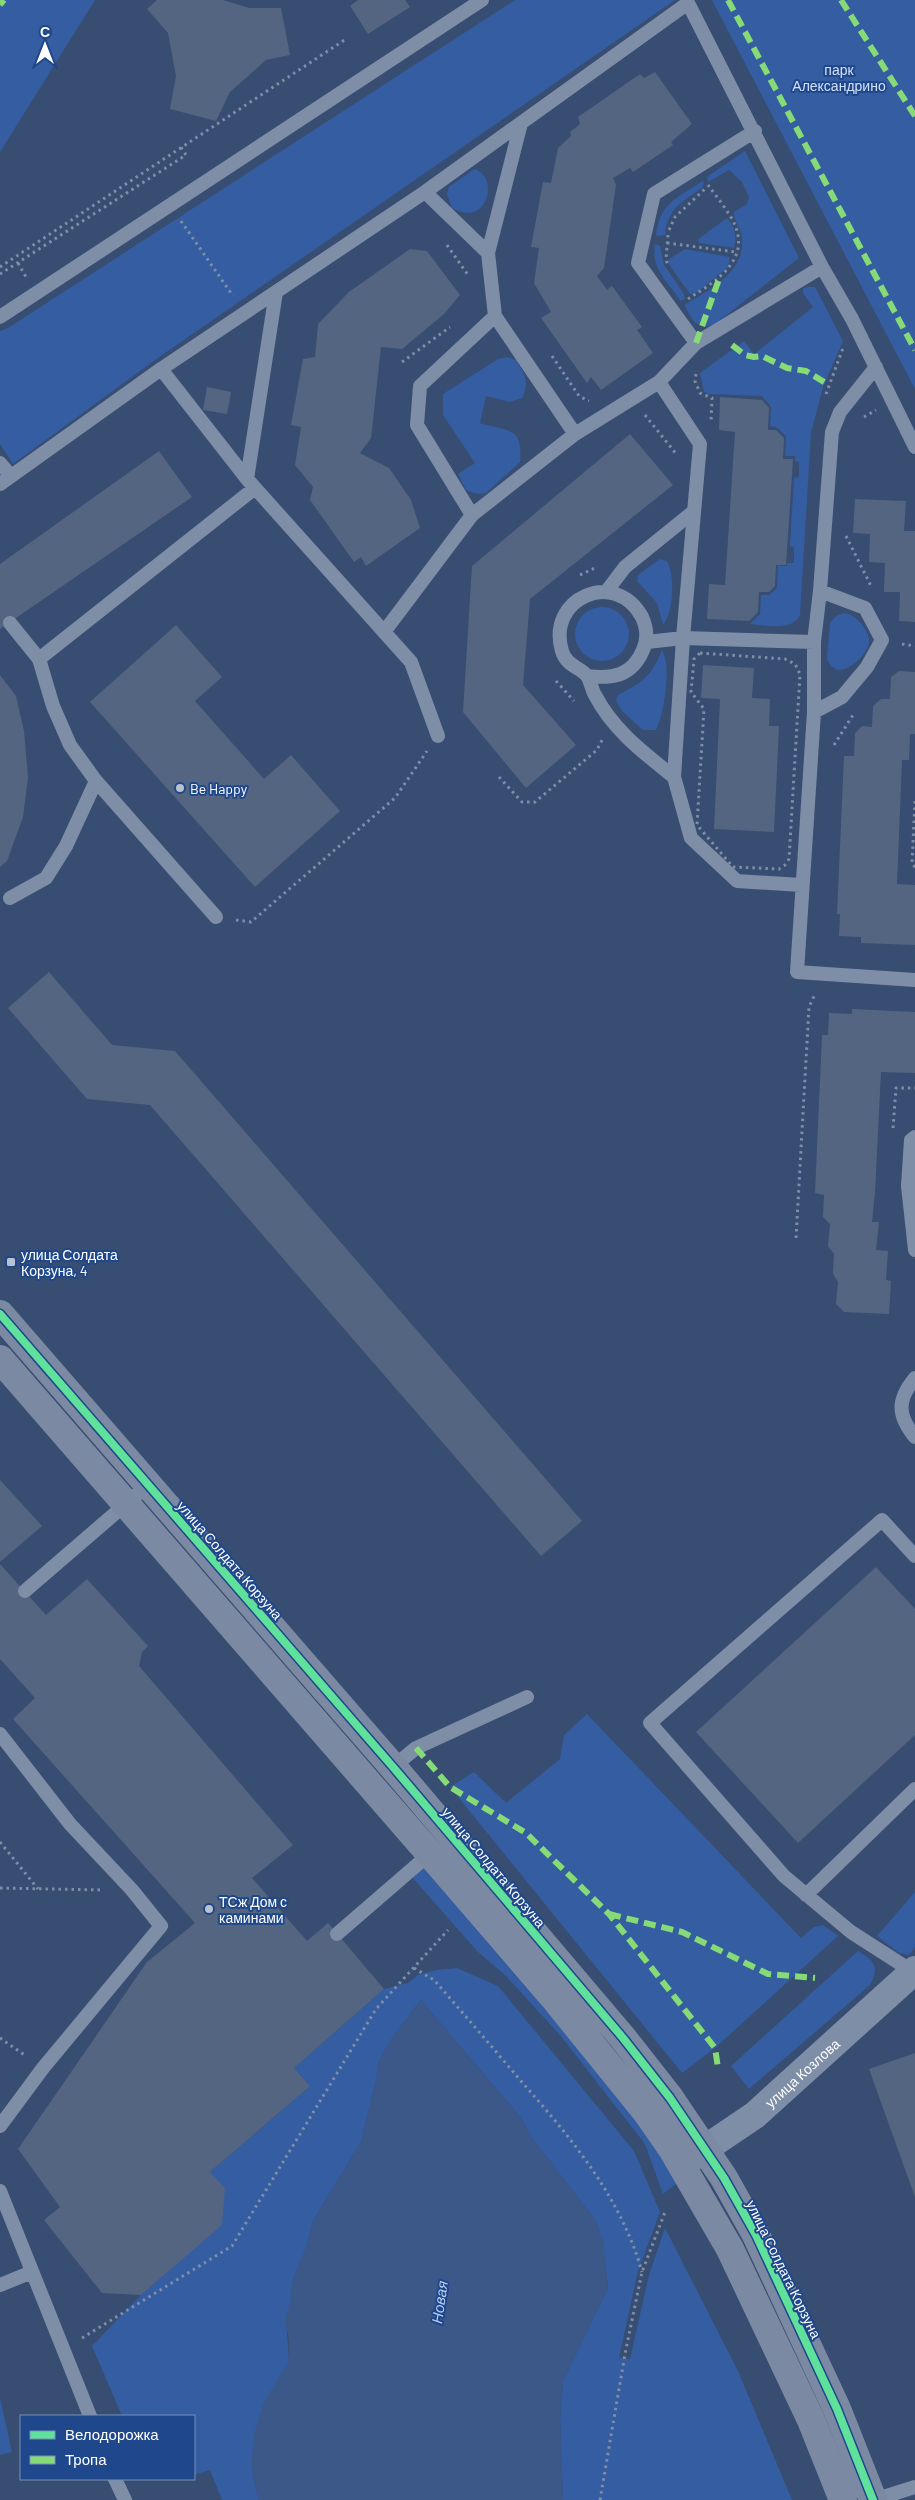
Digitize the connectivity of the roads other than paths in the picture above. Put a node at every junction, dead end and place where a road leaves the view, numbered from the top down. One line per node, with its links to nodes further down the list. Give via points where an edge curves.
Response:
1 (482, 0): 9 (lane)
2 (521, 123): 3 (lane, via 688,3); 4 (lane); 5 (lane)
3 (755, 130): 6 (lane); 10 (lane, via 654,194 638,263)
4 (425, 192): 5 (lane); 7 (lane)
5 (488, 253): 8 (lane)
6 (822, 267): 10 (lane); 11 (lane)
7 (276, 292): 12 (lane); 18 (lane)
8 (495, 316): 14 (lane); 20 (lane, via 420,386 417,425)
9 (0, 317)
10 (696, 343): 13 (lane)
11 (876, 367): 15 (lane); 21 (lane, via 840,412 832,432)
12 (161, 369): 17 (lane); 18 (lane)
13 (659, 382): 14 (lane); 19 (lane, via 700,444)
14 (575, 434): 20 (lane)
15 (915, 447)
16 (0, 462): 17 (lane)
17 (5, 480)
18 (251, 484): 24 (lane); 28 (lane)
19 (693, 512): 22 (lane, via 625,567); 25 (lane)
20 (472, 516): 24 (lane)
21 (820, 591): 27 (lane); 30 (lane, via 865,608 882,640 867,667 842,697)
22 (606, 592): 26 (lane, via 624,597 635,605 646,624); 29 (lane, via 584,596 569,608 561,624 562,651 572,666)
23 (10, 622): 28 (lane)
24 (384, 632): 31 (lane, via 411,662)
25 (683, 638): 26 (lane); 27 (lane); 32 (lane)
26 (647, 642): 29 (lane, via 639,660 626,672 607,679)
27 (814, 642): 30 (lane)
28 (39, 659): 33 (lane, via 53,706 70,745)
29 (588, 676): 32 (lane, via 595,696 626,738)
30 (814, 712): 34 (lane)
31 (438, 736)
32 (674, 776): 34 (lane, via 691,838 737,881)
33 (96, 781): 35 (lane, via 66,846 46,878); 36 (lane)
34 (801, 885): 37 (lane, via 797,972)
35 (10, 898)
36 (216, 917)
37 (915, 980)
38 (915, 1137): 39 (lane, via 911,1140 908,1186)
39 (915, 1250)
40 (0, 1314): 44 (street, улица Солдата Корзуна)
41 (0, 1359): 45 (street)
42 (915, 1378): 43 (lane, via 902,1397 905,1425)
43 (915, 1437)
44 (148, 1485): 45 (lane); 50 (street, улица Солдата Корзуна)
45 (126, 1504): 47 (lane); 53 (street)
46 (915, 1556): 54 (lane, via 882,1520 650,1723 784,1876)
47 (25, 1591)
48 (527, 1697): 50 (lane, via 416,1748)
49 (0, 1734): 57 (lane, via 70,1824 161,1926 43,2068)
50 (393, 1767): 52 (street, улица Солдата Корзуна)
51 (915, 1789): 54 (lane)
52 (451, 1835): 53 (lane); 58 (street, улица Солдата Корзуна, via 638,2057)
53 (430, 1854): 55 (lane); 59 (street, via 599,2053 647,2113)
54 (806, 1895): 56 (lane, via 859,1938)
55 (337, 1934)
56 (914, 1972): 58 (street, улица Козлова, via 764,2107)
57 (0, 2126)
58 (706, 2149): 59 (street, улица Козлова); 68 (street, улица Солдата Корзуна, via 756,2235 837,2409)
59 (682, 2165): 67 (street, via 734,2258 811,2420)
60 (0, 2191): 61 (lane)
61 (32, 2272): 62 (lane); 63 (lane)
62 (0, 2285)
63 (90, 2415)
64 (115, 2480): 66 (lane)
65 (915, 2487): 68 (lane)
66 (125, 2500)
67 (843, 2500)
68 (874, 2500)

